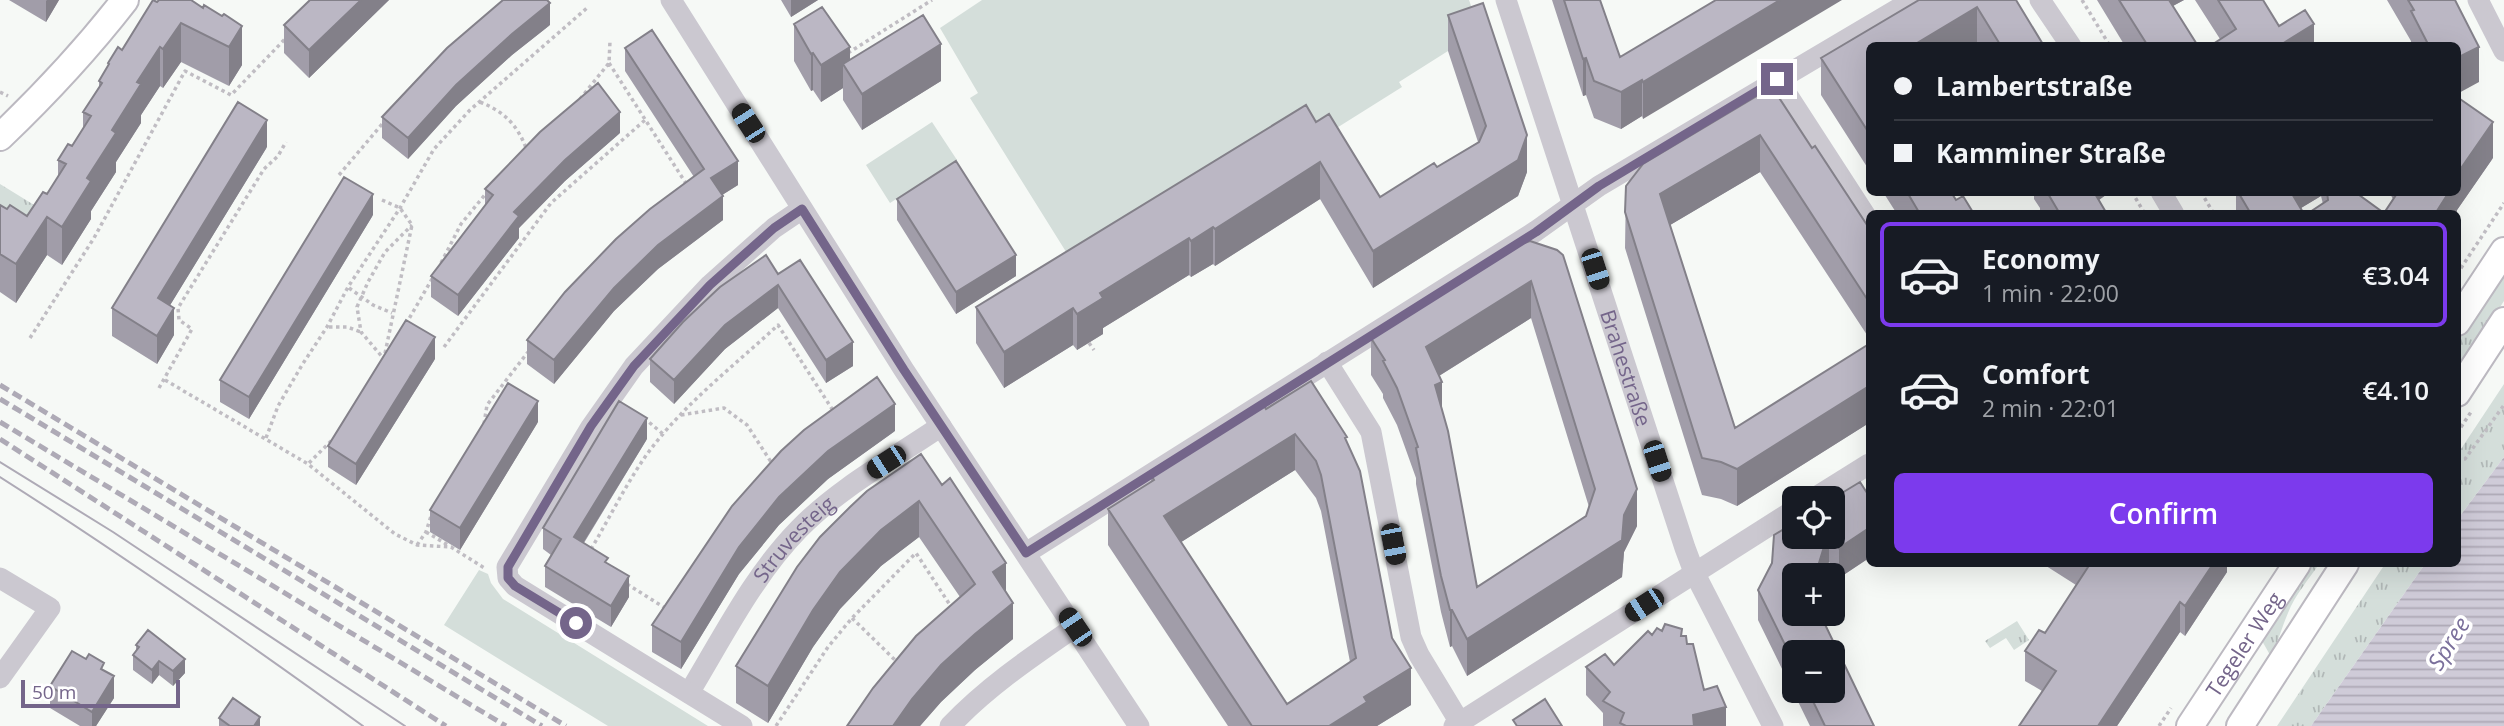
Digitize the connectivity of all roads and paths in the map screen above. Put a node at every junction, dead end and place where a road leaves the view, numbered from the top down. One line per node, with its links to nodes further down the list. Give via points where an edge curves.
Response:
1 (125, 0): 26 (main road, via 103,30)
2 (671, 0): 38 (street)
3 (932, 0): 10 (path)
4 (1506, 0): 36 (street, Brahestraße)
5 (1913, 0): 19 (street)
6 (2040, 0): 13 (street)
7 (2082, 0): 14 (path)
8 (2478, 0): 16 (street)
9 (587, 8): 23 (path)
10 (878, 34): 15 (path); 17 (path)
11 (288, 35): 55 (path, via 231,95 185,71 93,238)
12 (610, 41): 18 (path)
13 (2068, 42)
14 (2108, 42)
15 (884, 43)
16 (2504, 51)
17 (843, 56)
18 (609, 63): 22 (path); 24 (path)
19 (1777, 79): 36 (street); 39 (street)
20 (0, 92): 21 (path)
21 (10, 97)
22 (578, 101)
23 (480, 102): 29 (path, via 506,115); 37 (path, via 434,149)
24 (645, 120): 33 (path); 58 (path, via 551,204)
25 (383, 122): 31 (path)
26 (0, 137)
27 (286, 142): 64 (path, via 264,169 178,308 180,320 192,329)
28 (536, 142): 29 (path)
29 (527, 150): 30 (path)
30 (520, 157)
31 (340, 175)
32 (496, 181): 44 (path, via 461,224)
33 (692, 192)
34 (382, 200): 37 (path)
35 (2504, 203): 45 (path)
36 (1573, 204): 62 (street, via 1536,232); 95 (street, Brahestraße)
37 (400, 208): 40 (path); 41 (path)
38 (802, 209): 72 (street); 104 (street, via 710,285 634,366 591,426 508,567 508,578 515,586)
39 (1866, 216)
40 (412, 225): 43 (path); 49 (path)
41 (377, 246): 43 (path); 47 (path)
42 (2504, 251): 50 (main road)
43 (385, 252): 48 (path)
44 (440, 264)
45 (2461, 268)
46 (435, 275): 53 (path)
47 (348, 287): 48 (path); 52 (path)
48 (361, 297): 49 (path); 54 (path, via 357,307)
49 (392, 313): 61 (path)
50 (2461, 316)
51 (2504, 321): 65 (main road)
52 (327, 327): 54 (path); 77 (path, via 278,406)
53 (404, 327)
54 (361, 332): 61 (path)
55 (30, 338)
56 (1089, 343): 60 (path)
57 (533, 346): 75 (path, via 487,405)
58 (444, 347)
59 (391, 348): 61 (path)
60 (1094, 349)
61 (384, 359): 63 (path)
62 (1327, 362): 90 (street); 105 (street, via 1371,432 1411,637)
63 (378, 369)
64 (165, 380): 66 (path); 77 (path)
65 (2461, 387)
66 (159, 388)
67 (2504, 405): 79 (path)
68 (636, 412): 76 (path)
69 (681, 415): 70 (path, via 778,325); 76 (path); 82 (path, via 724,408 747,425)
70 (838, 420)
71 (2464, 422): 73 (path)
72 (941, 426): 90 (street); 104 (street, Struvesteig, via 851,485 799,529 753,587)
73 (2461, 427)
74 (340, 431): 80 (path)
75 (482, 434)
76 (663, 435): 91 (path, via 645,457)
77 (266, 438): 80 (path)
78 (782, 460): 82 (path)
79 (2461, 460)
80 (309, 464): 88 (path, via 395,534)
81 (1866, 466): 84 (street)
82 (775, 467): 83 (path)
83 (768, 474)
84 (1834, 486)
85 (435, 510): 87 (path)
86 (1782, 517): 95 (street)
87 (425, 532): 88 (path); 89 (path)
88 (417, 545): 89 (path)
89 (451, 547): 94 (path)
90 (1026, 553): 101 (street)
91 (585, 559)
92 (2295, 567): 111 (main road, Tegeler Weg)
93 (2343, 567): 112 (main road, Tegeler Weg)
94 (486, 569)
95 (1694, 572): 105 (street); 110 (street, Brahestraße)
96 (0, 578): 103 (street, via 50,608)
97 (620, 580): 100 (path, via 667,609)
98 (852, 618): 99 (path, via 916,553); 102 (path); 107 (path)
99 (958, 618)
100 (661, 619)
101 (1075, 627): 108 (street, via 1013,670); 109 (street)
102 (902, 667)
103 (0, 678)
104 (689, 693): 106 (street)
105 (1459, 725)
106 (742, 726)
107 (776, 726)
108 (950, 726)
109 (1139, 726)
110 (1773, 726)
111 (2190, 726)
112 (2240, 726)

